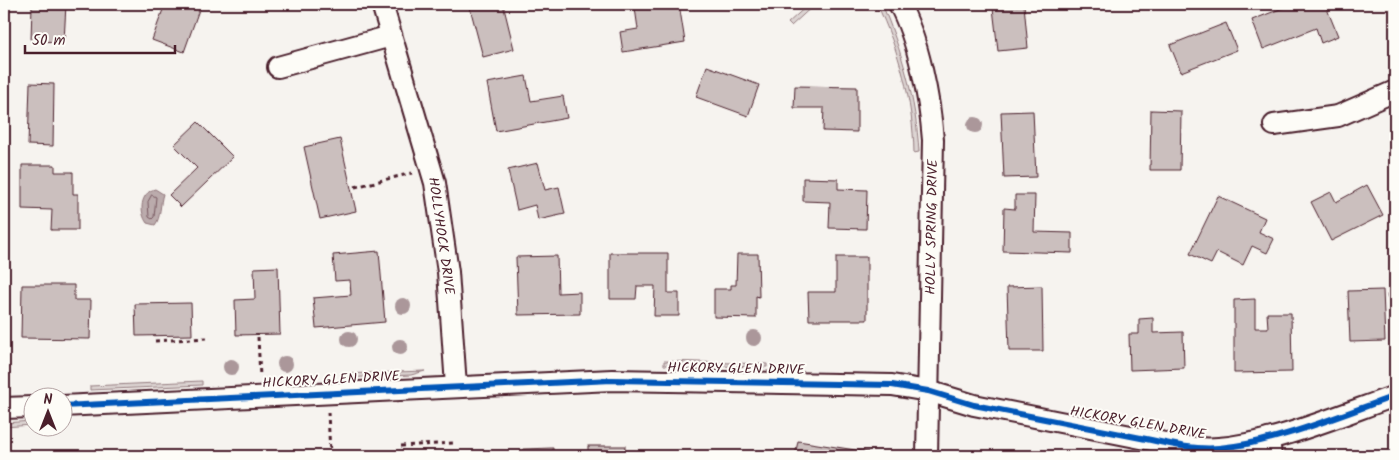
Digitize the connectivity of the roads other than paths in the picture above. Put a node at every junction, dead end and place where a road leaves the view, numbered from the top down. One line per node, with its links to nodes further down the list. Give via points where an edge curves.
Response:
1 (382, 4): 3 (street, HOLLYHOCK DRIVE)
2 (899, 4): 8 (street, HOLLY SPRING DRIVE, via 921,70 933,133)
3 (390, 36): 4 (street); 7 (street, HOLLYHOCK DRIVE, via 436,182 448,272)
4 (278, 67)
5 (1395, 91): 6 (street, via 1338,116)
6 (1274, 125)
7 (456, 386): 8 (street, HICKORY GLEN DRIVE, via 657,380 892,385); 10 (street, HICKORY GLEN DRIVE)
8 (928, 391): 13 (street, HICKORY GLEN DRIVE, via 974,405 1179,446 1218,449); 14 (street, HOLLY SPRING DRIVE)
9 (1395, 396): 13 (street, HICKORY GLEN DRIVE)
10 (72, 405)
11 (22, 407): 12 (street)
12 (4, 408)
13 (1270, 447)
14 (927, 456)

